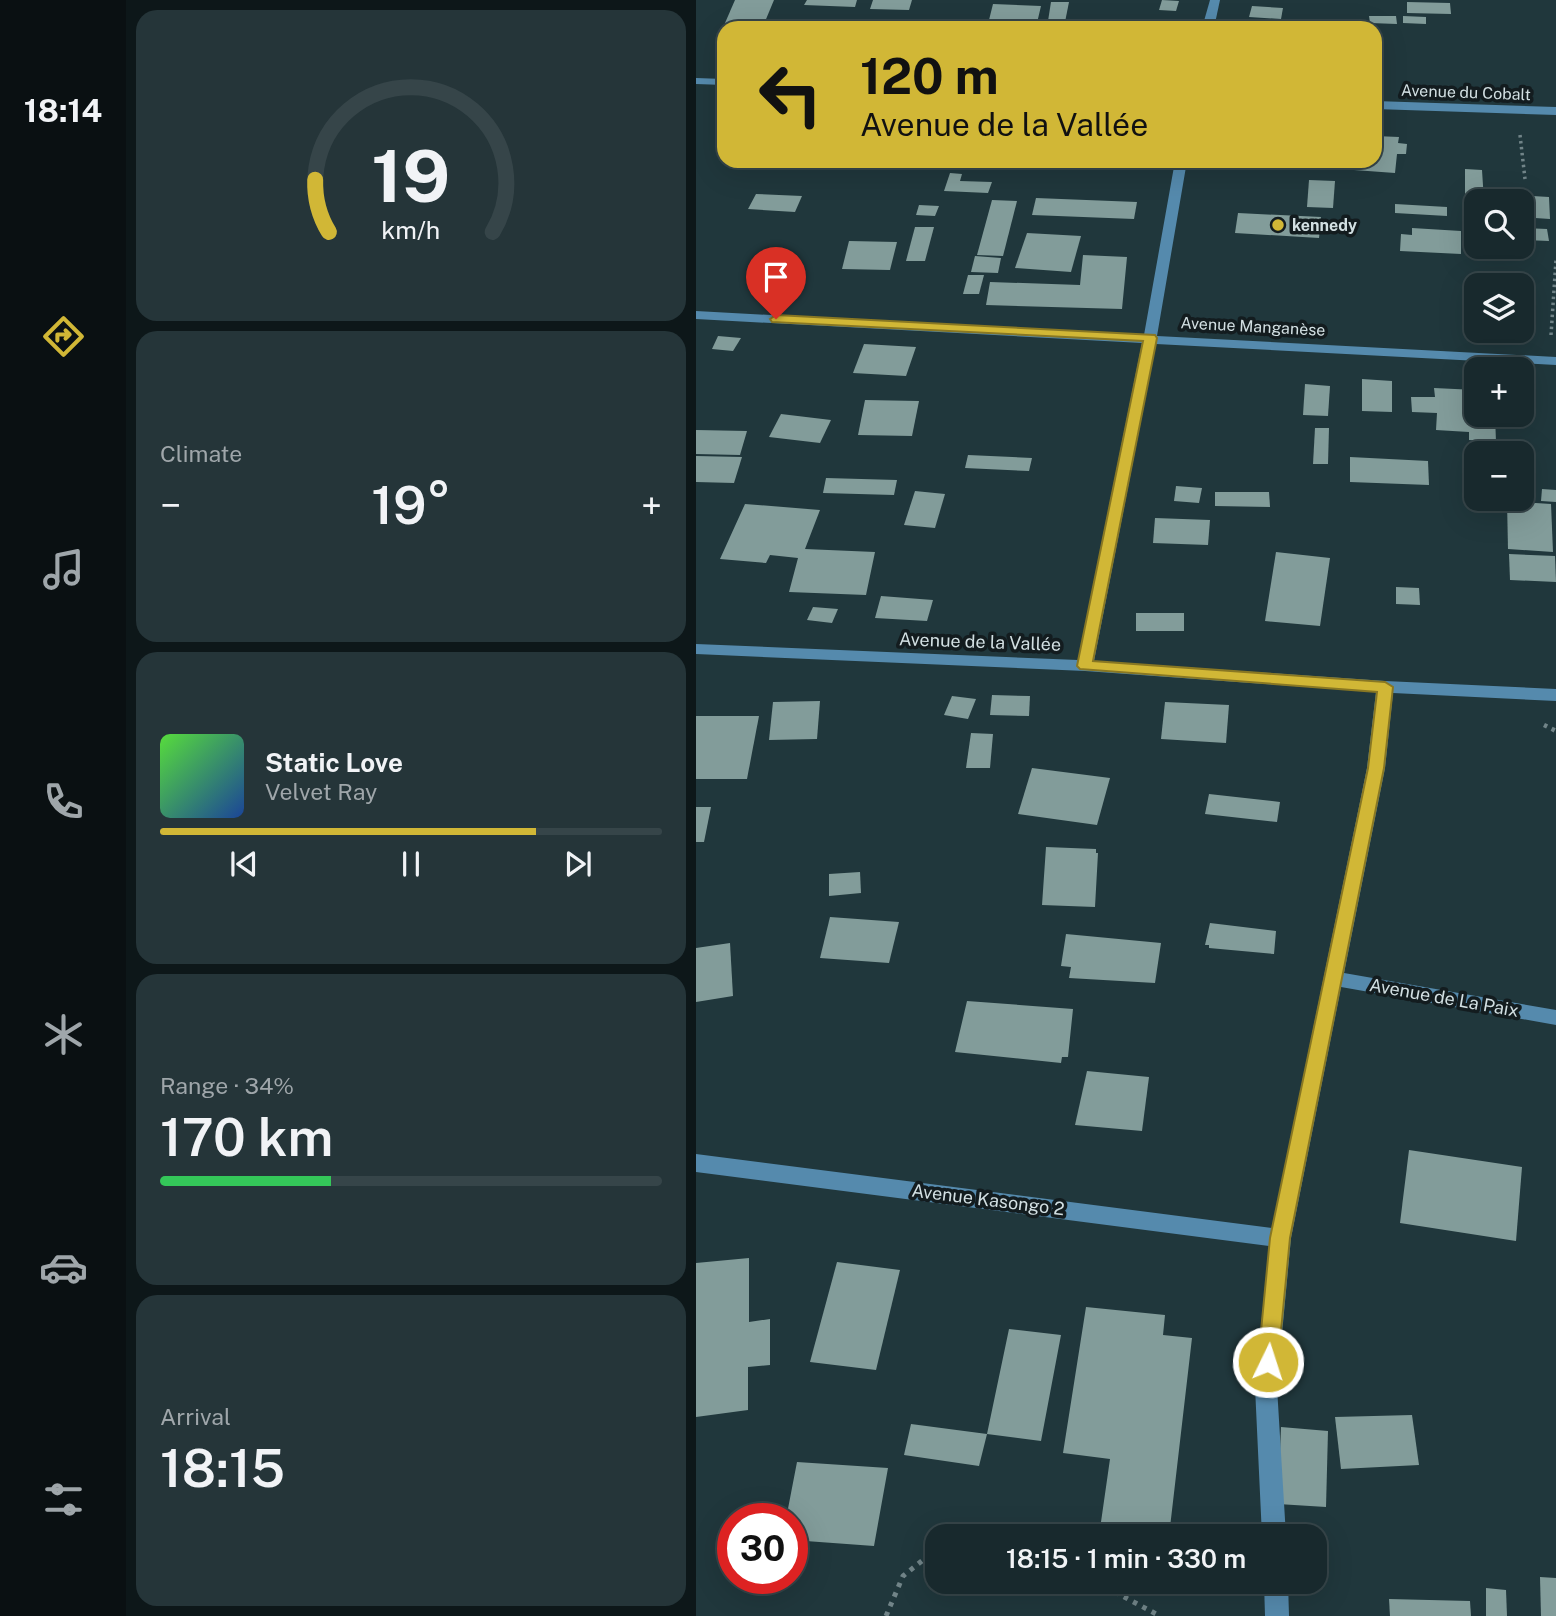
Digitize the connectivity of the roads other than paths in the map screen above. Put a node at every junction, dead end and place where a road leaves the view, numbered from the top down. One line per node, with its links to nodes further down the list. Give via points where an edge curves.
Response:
1 (1215, 0): 2 (street)
2 (1210, 21)
3 (696, 81): 4 (street)
4 (717, 82)
5 (1382, 106): 6 (street, Avenue du Cobalt)
6 (1555, 111)
7 (1180, 168): 9 (street)
8 (696, 315): 9 (street, Avenue Manganèse)
9 (1150, 338): 10 (street, Avenue Manganèse); 12 (street)
10 (1551, 360)
11 (696, 649): 12 (street, Avenue de la Vallée)
12 (1085, 666): 13 (street, Avenue de la Vallée)
13 (1385, 687): 14 (street, Avenue de la Vallée); 15 (street, via 1376,768)
14 (1555, 695)
15 (1332, 978): 16 (street, Avenue de La Paix); 18 (street)
16 (1555, 1018)
17 (696, 1163): 18 (street, Avenue Kasongo 2)
18 (1280, 1238): 19 (street, via 1266,1387)
19 (1273, 1524)
20 (1276, 1594): 21 (street)
21 (1276, 1616)

